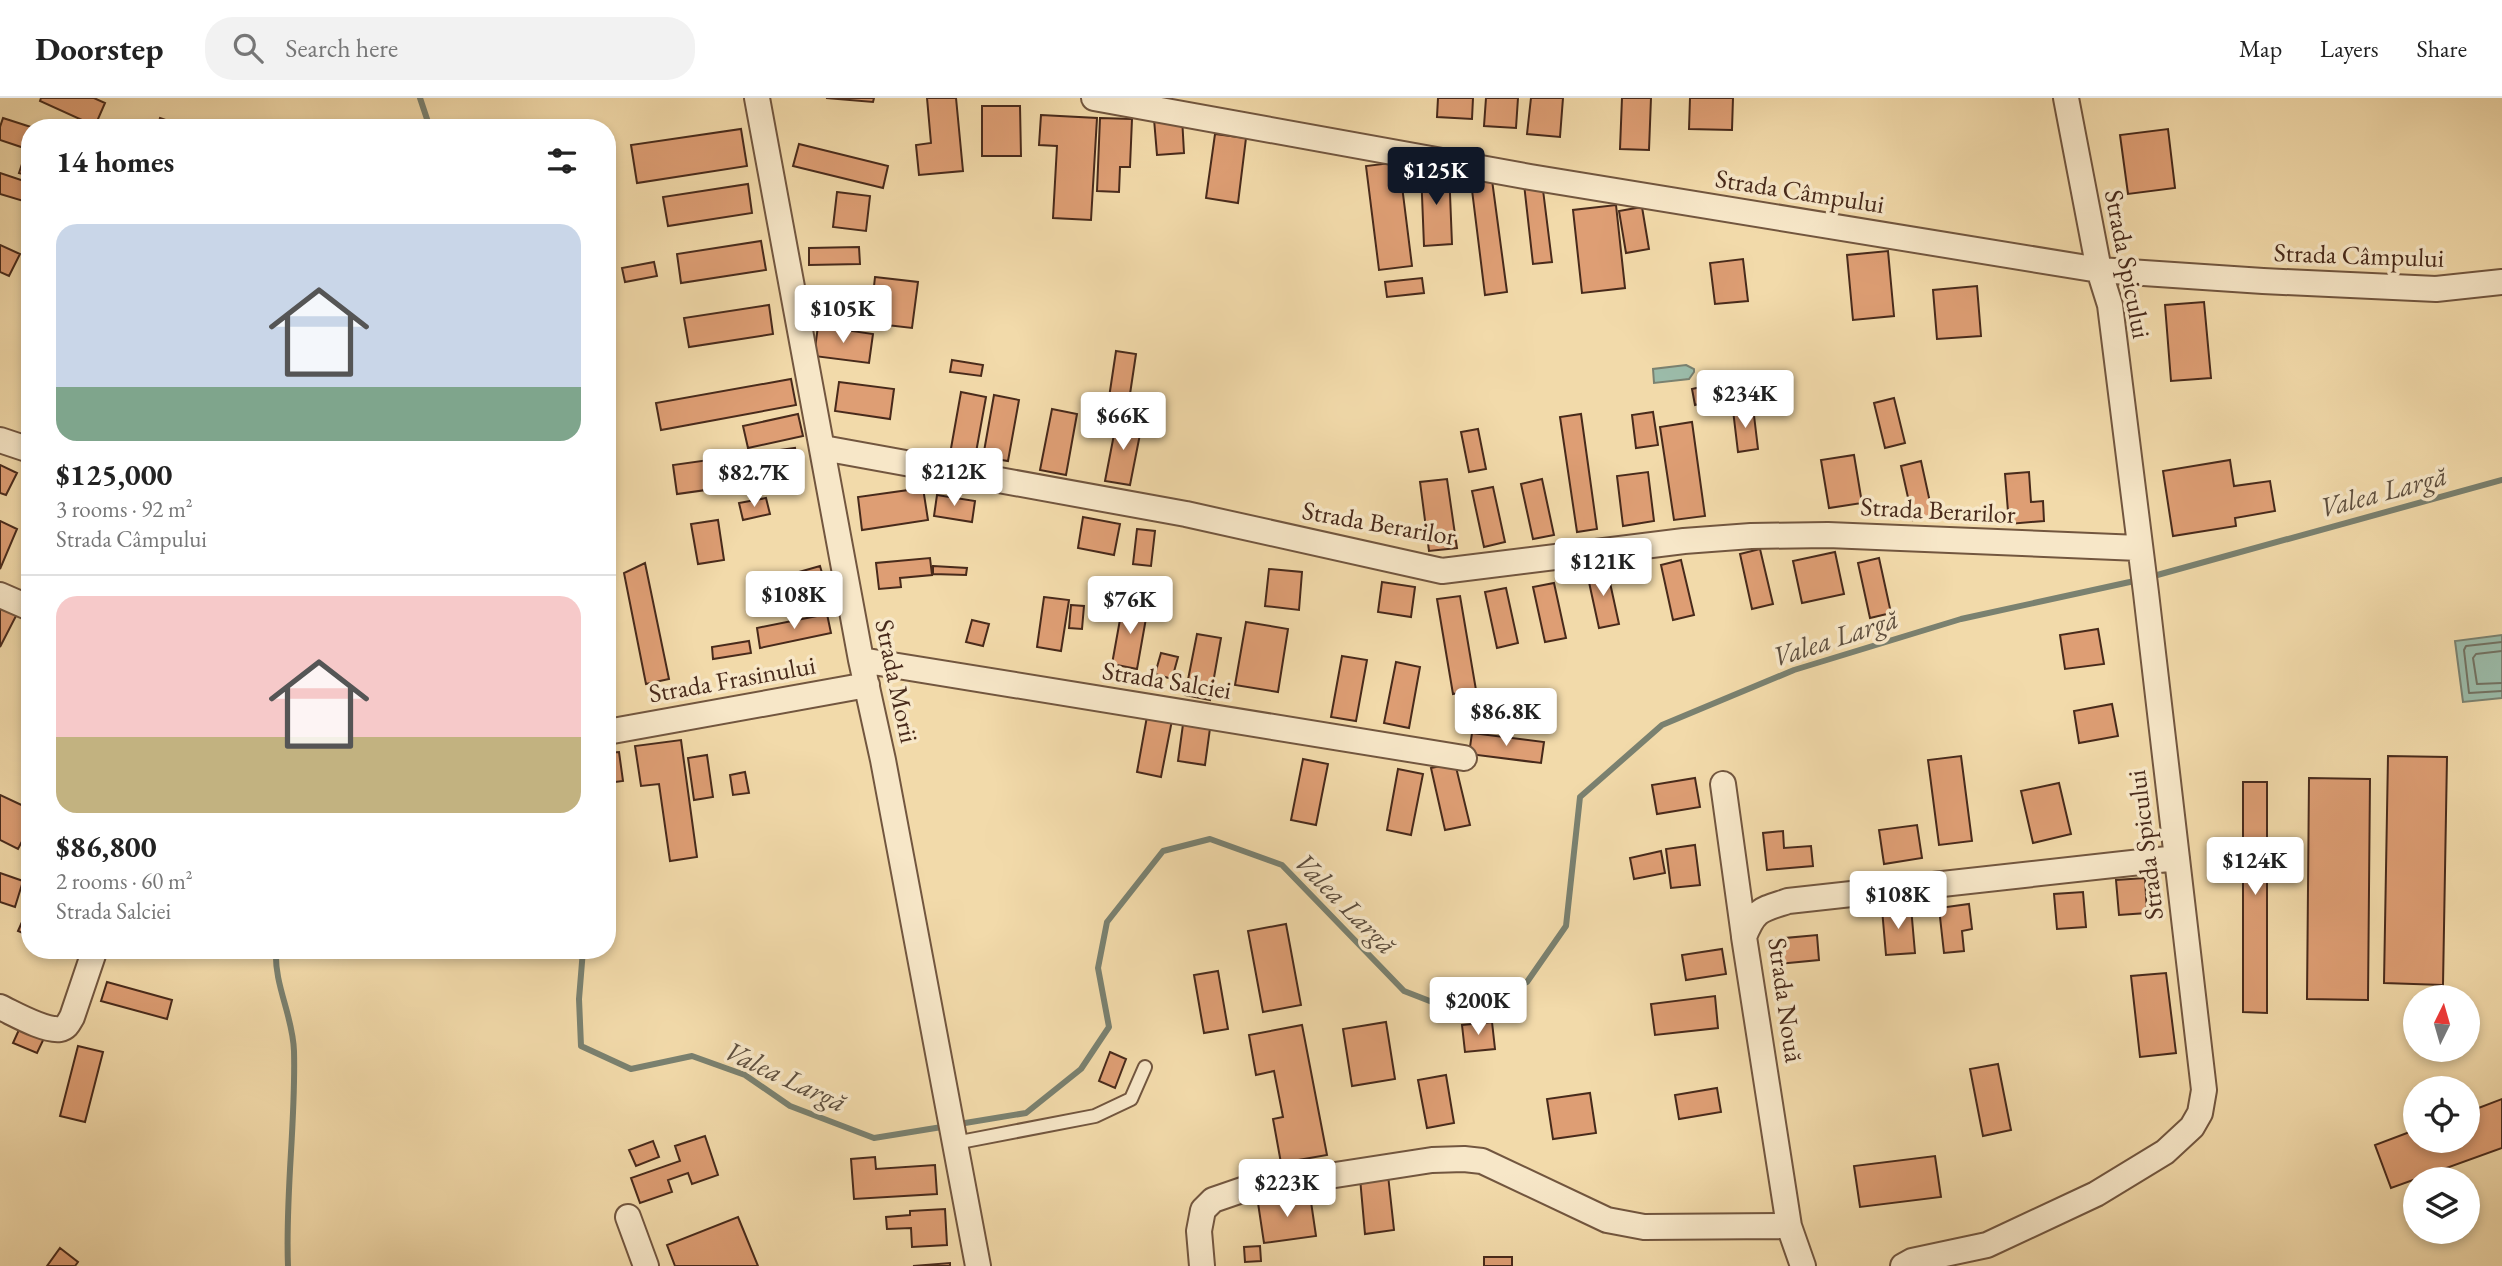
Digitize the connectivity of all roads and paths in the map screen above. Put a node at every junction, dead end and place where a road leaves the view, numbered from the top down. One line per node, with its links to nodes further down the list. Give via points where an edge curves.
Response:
1 (757, 98): 8 (street, Strada Morii)
2 (1094, 98): 4 (street, Strada Câmpului, via 1530,177)
3 (2066, 98): 4 (street, Strada Spicului)
4 (2099, 270): 5 (street, Strada Câmpului, via 2436,289); 9 (street, Strada Spicului, via 2110,305)
5 (2502, 282)
6 (0, 440): 7 (street)
7 (21, 447)
8 (823, 448): 9 (street, Strada Berarilor, via 1186,514 1441,571 1751,536 1828,535); 12 (street, Strada Morii)
9 (2141, 557): 17 (street, Strada Spicului)
10 (0, 596): 11 (street)
11 (21, 604)
12 (861, 660): 13 (street, Strada Morii); 15 (street, Strada Salciei)
13 (867, 685): 14 (street, Strada Frasinului); 22 (street, Strada Morii)
14 (616, 730)
15 (1464, 758)
16 (1723, 784): 18 (street)
17 (2177, 858): 18 (street, Strada Nouă, via 1788,901 1752,917); 29 (street, Strada Spicului, via 2204,1090 2192,1127 2165,1152 2096,1194 1987,1245)
18 (1744, 937): 24 (street, Strada Nouă)
19 (92, 959): 20 (street, via 66,1027 60,1030 34,1023)
20 (0, 1007)
21 (1145, 1067): 22 (lane, via 1131,1099 1095,1116)
22 (953, 1129): 26 (street, Strada Morii)
23 (628, 1217): 25 (street)
24 (1789, 1226): 27 (street, via 1644,1227 1607,1220 1482,1161 1432,1160 1245,1189 1213,1200 1203,1210 1199,1231); 28 (street, Strada Nouă)
25 (646, 1266)
26 (978, 1266)
27 (1202, 1266)
28 (1803, 1266)
29 (1903, 1266)

